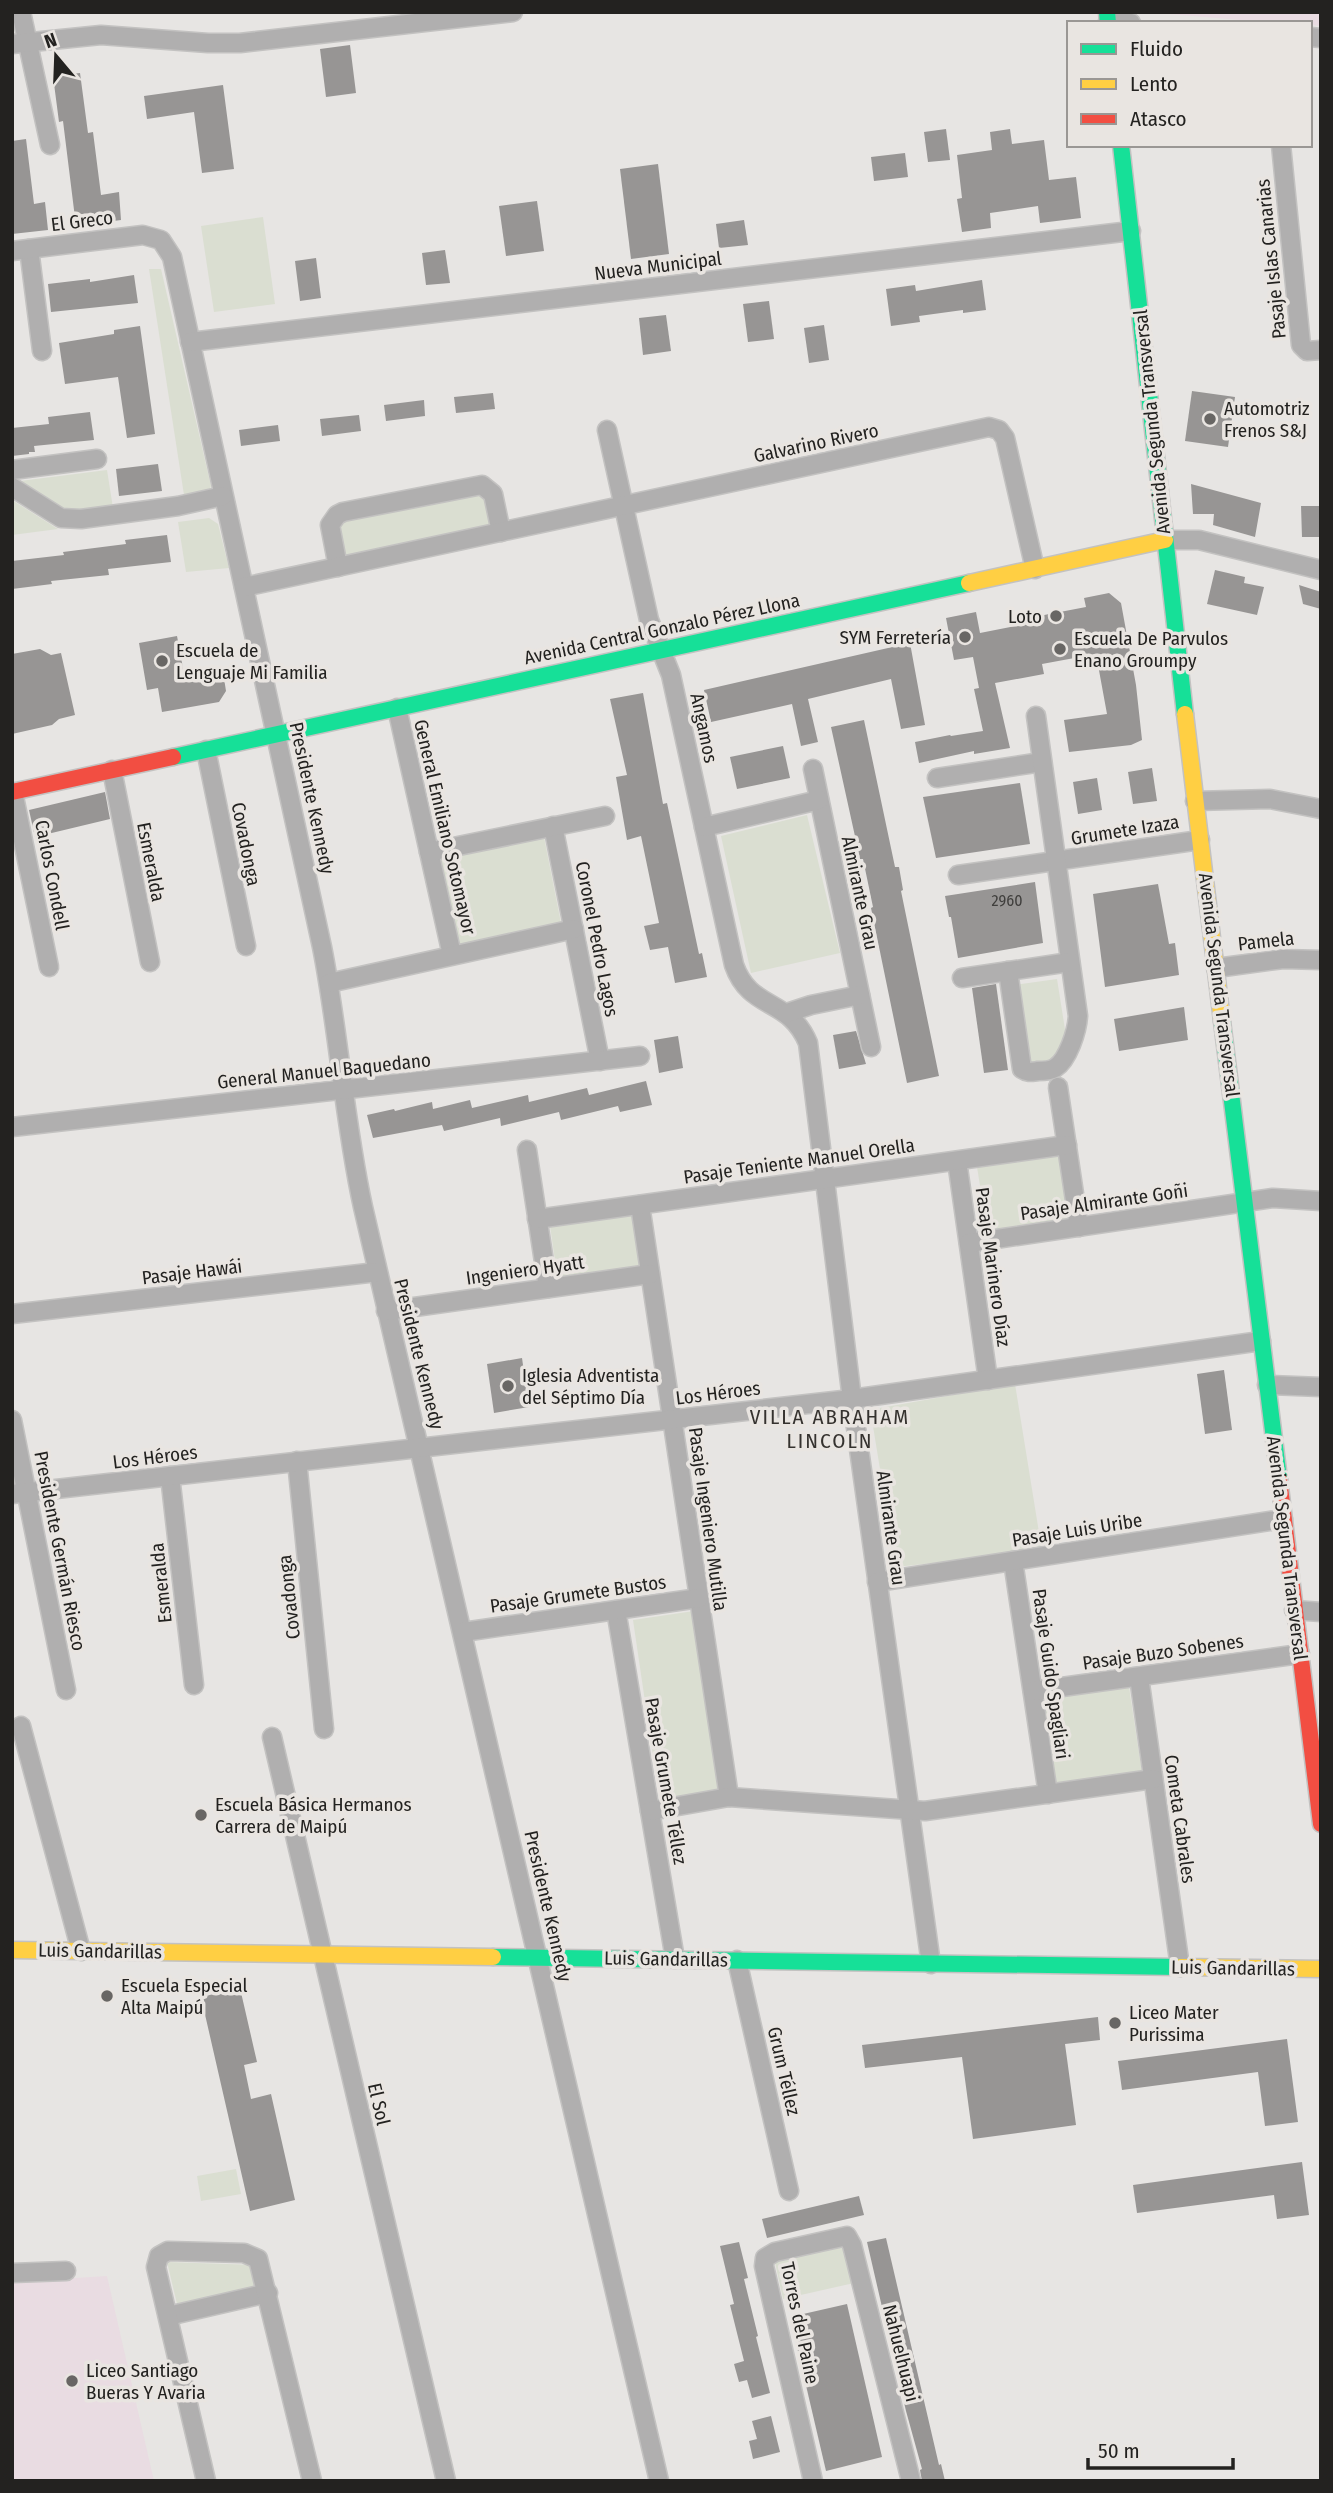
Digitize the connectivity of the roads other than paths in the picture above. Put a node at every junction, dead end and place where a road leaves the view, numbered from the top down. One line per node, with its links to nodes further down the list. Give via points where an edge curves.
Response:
1 (21, 12): 3 (street)
2 (513, 12): 3 (street, via 240,43 101,36)
3 (20, 43): 4 (street)
4 (50, 145)
5 (1121, 147): 7 (street, Avenida Segunda Transversal)
6 (1281, 147): 11 (street, Pasaje Islas Canarias, via 1301,345 1307,351)
7 (1131, 231): 10 (street, Nueva Municipal); 20 (street, Avenida Segunda Transversal)
8 (156, 237): 9 (street, El Greco); 10 (street, Presidente Kennedy, via 172,257)
9 (21, 250): 12 (street)
10 (190, 342): 17 (street, Presidente Kennedy)
11 (1321, 350)
12 (42, 351)
13 (607, 430): 18 (street, Angamos)
14 (97, 459): 15 (street)
15 (12, 470)
16 (12, 487): 17 (street, via 61,518 81,519)
17 (223, 496): 24 (street, Presidente Kennedy)
18 (623, 506): 19 (street, Galvarino Rivero); 22 (street, Galvarino Rivero, via 994,428 1005,438); 25 (street, Angamos)
19 (501, 532): 21 (street, Galvarino Rivero); 21 (street, via 493,494 482,485 343,512 330,525)
20 (1165, 540): 22 (street, Avenida Central Gonzalo Pérez Llona); 23 (street, Avenida Central Gonzalo Pérez Llona, via 1199,540); 36 (street, Avenida Segunda Transversal)
21 (338, 567): 24 (street, Galvarino Rivero)
22 (1035, 569): 25 (street, Avenida Central Gonzalo Pérez Llona)
23 (1321, 570)
24 (244, 587): 28 (street, Presidente Kennedy)
25 (660, 650): 26 (street, Avenida Central Gonzalo Pérez Llona); 40 (street, Angamos, via 671,675)
26 (397, 708): 28 (street, Avenida Central Gonzalo Pérez Llona); 42 (street, General Emiliano Sotomayor)
27 (1036, 716): 30 (street, Grumete Izaza)
28 (277, 734): 29 (street, Avenida Central Gonzalo Pérez Llona); 55 (street, Presidente Kennedy)
29 (206, 750): 32 (street, Avenida Central Gonzalo Pérez Llona); 46 (street, Covadonga)
30 (1042, 762): 33 (street); 43 (street, Grumete Izaza)
31 (813, 769): 35 (street, Almirante Grau)
32 (112, 770): 34 (street, Avenida Central Gonzalo Pérez Llona); 49 (street, Esmeralda)
33 (937, 778)
34 (13, 792): 51 (street, Carlos Condell)
35 (819, 800): 40 (street); 56 (street, Almirante Grau)
36 (1195, 801): 37 (street, via 1270,799); 41 (street, Avenida Segunda Transversal)
37 (1321, 809)
38 (605, 816): 39 (street)
39 (553, 827): 42 (street); 45 (street, Coronel Pedro Lagos)
40 (704, 827): 57 (street, Angamos, via 737,975 757,998)
41 (1200, 839): 43 (street, Grumete Izaza); 52 (street, Avenida Segunda Transversal)
42 (429, 852): 47 (street, General Emiliano Sotomayor)
43 (1056, 862): 44 (street, Grumete Izaza); 50 (street, Grumete Izaza)
44 (958, 875)
45 (574, 929): 47 (street); 60 (street, Coronel Pedro Lagos)
46 (246, 946)
47 (452, 955): 55 (street)
48 (1321, 960): 52 (street, Pamela, via 1283,959)
49 (150, 962)
50 (1070, 962): 53 (street); 53 (street, Grumete Izaza, via 1077,1029 1060,1065 1052,1070 1027,1072 1021,1066)
51 (49, 967)
52 (1216, 968): 69 (street, Avenida Segunda Transversal)
53 (1008, 971): 54 (street)
54 (962, 978)
55 (329, 983): 62 (street, Presidente Kennedy)
56 (860, 995): 57 (street); 58 (street, Almirante Grau)
57 (787, 1013): 67 (street, Almirante Grau, via 808,1043)
58 (871, 1047)
59 (640, 1056): 60 (street, General Manuel Baquedano)
60 (600, 1061): 62 (street, General Manuel Baquedano)
61 (1058, 1087): 64 (street)
62 (342, 1090): 63 (street, General Manuel Baquedano); 74 (street, Presidente Kennedy)
63 (12, 1126)
64 (1067, 1145): 66 (street, Pasaje Teniente Manuel Orella); 72 (street)
65 (527, 1150): 71 (street)
66 (957, 1160): 67 (street, Pasaje Teniente Manuel Orella); 73 (street, Pasaje Marinero Díaz)
67 (825, 1179): 70 (street, Pasaje Teniente Manuel Orella); 83 (street, Almirante Grau)
68 (1321, 1201): 69 (street, via 1273,1198)
69 (1246, 1203): 72 (street, Pasaje Almirante Goñi); 79 (street, Avenida Segunda Transversal)
70 (640, 1205): 71 (street, Pasaje Teniente Manuel Orella); 75 (street, Pasaje Ingeniero Mutilla)
71 (537, 1219): 76 (street)
72 (1079, 1227): 73 (street, Pasaje Almirante Goñi)
73 (969, 1243): 80 (street, Pasaje Marinero Díaz)
74 (377, 1272): 77 (street, Presidente Kennedy); 78 (street, Pasaje Hawái)
75 (650, 1274): 76 (street, Ingeniero Hyatt); 84 (street, Pasaje Ingeniero Mutilla)
76 (548, 1288): 77 (street, Ingeniero Hyatt)
77 (386, 1311): 86 (street, Presidente Kennedy)
78 (12, 1314)
79 (1261, 1341): 80 (street, Los Héroes); 81 (street, Avenida Segunda Transversal)
80 (988, 1380): 83 (street, Los Héroes)
81 (1266, 1385): 82 (street); 90 (street, Avenida Segunda Transversal)
82 (1321, 1388)
83 (852, 1399): 84 (street, Los Héroes); 92 (street, Almirante Grau)
84 (672, 1419): 86 (street, Los Héroes); 93 (street, Pasaje Ingeniero Mutilla)
85 (12, 1420): 89 (street, Presidente Germán Riesco)
86 (420, 1447): 87 (street, Los Héroes); 97 (street, Presidente Kennedy)
87 (297, 1461): 88 (street, Los Héroes); 105 (street, Covadonga)
88 (170, 1476): 89 (street, Los Héroes); 100 (street, Esmeralda)
89 (20, 1493): 101 (street, Presidente Germán Riesco)
90 (1283, 1519): 91 (street, Pasaje Luis Uribe); 95 (street, Avenida Segunda Transversal)
91 (1013, 1561): 92 (street, Pasaje Luis Uribe); 102 (street, Pasaje Guido Spagliari)
92 (877, 1582): 111 (street, Almirante Grau)
93 (699, 1598): 94 (street, Pasaje Grumete Bustos); 109 (street, Pasaje Ingeniero Mutilla)
94 (616, 1610): 97 (street, Pasaje Grumete Bustos); 110 (street, Pasaje Grumete Téllez)
95 (1294, 1610): 96 (street); 98 (street, Avenida Segunda Transversal)
96 (1321, 1612)
97 (463, 1632): 116 (street, Presidente Kennedy)
98 (1300, 1654): 99 (street, Pasaje Buzo Sobenes); 103 (street, Avenida Segunda Transversal)
99 (1139, 1677): 102 (street, Pasaje Buzo Sobenes); 107 (street, Cometa Cabrales)
100 (194, 1685)
101 (66, 1690)
102 (1032, 1692): 108 (street, Pasaje Guido Spagliari)
103 (1314, 1716): 112 (street, Avenida Segunda Transversal)
104 (21, 1726): 114 (street)
105 (324, 1729)
106 (272, 1737): 115 (street, El Sol)
107 (1153, 1779): 108 (street); 120 (street, Cometa Cabrales)
108 (1048, 1794): 111 (street)
109 (729, 1797): 110 (street); 111 (street)
110 (650, 1811): 117 (street, Pasaje Grumete Téllez)
111 (909, 1811): 119 (street, Almirante Grau)
112 (1321, 1824)
113 (12, 1950): 114 (street, Luis Gandarillas)
114 (81, 1951): 115 (street, Luis Gandarillas)
115 (323, 1954): 116 (street, Luis Gandarillas); 130 (street, El Sol)
116 (539, 1958): 117 (street, Luis Gandarillas); 131 (street, Presidente Kennedy)
117 (675, 1959): 118 (street, Luis Gandarillas)
118 (737, 1960): 119 (street, Luis Gandarillas); 122 (street, Grum Téllez)
119 (930, 1964): 120 (street, Luis Gandarillas)
120 (1180, 1967): 121 (street, Luis Gandarillas)
121 (1321, 1969)
122 (789, 2191)
123 (847, 2236): 132 (street, Torres del Paine, via 765,2258); 133 (street, Nahuelhuapi)
124 (66, 2271): 125 (street)
125 (12, 2273)
126 (268, 2293): 127 (street); 127 (street, via 260,2262 250,2253 168,2251 159,2256 156,2267); 129 (street)
127 (168, 2316): 128 (street)
128 (206, 2481)
129 (312, 2481)
130 (446, 2481)
131 (659, 2481)
132 (813, 2481)
133 (911, 2481)

